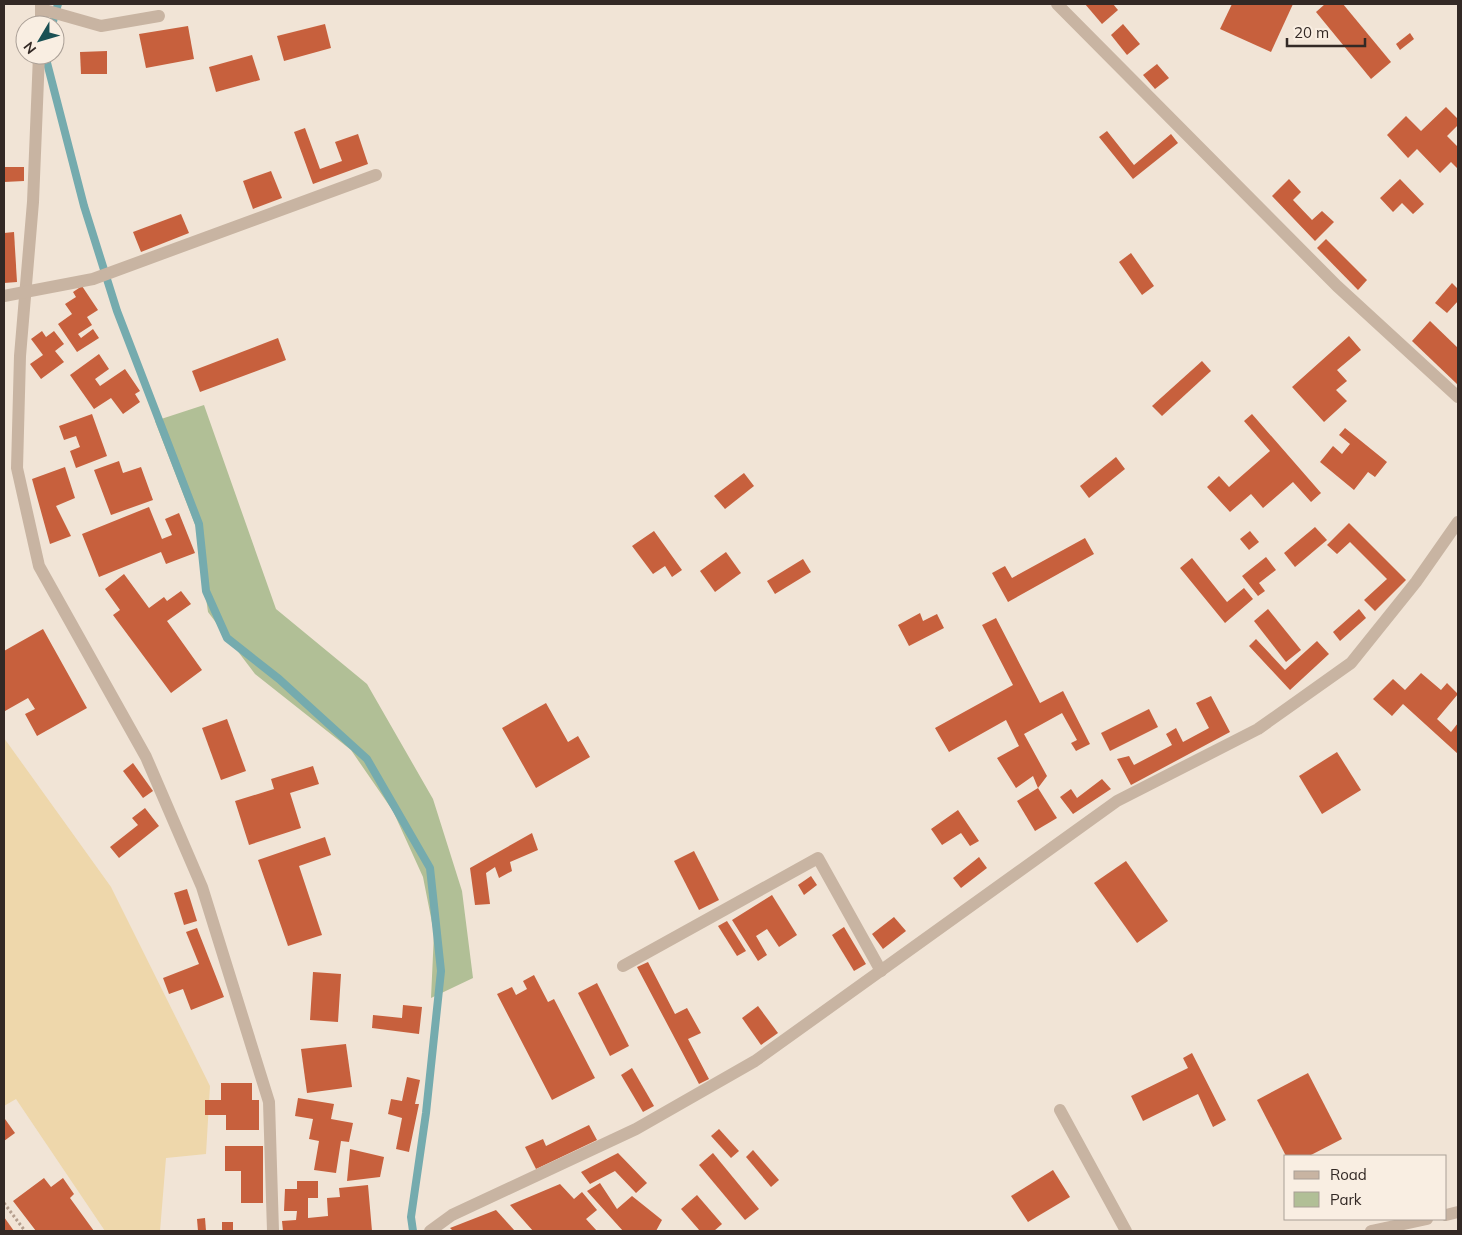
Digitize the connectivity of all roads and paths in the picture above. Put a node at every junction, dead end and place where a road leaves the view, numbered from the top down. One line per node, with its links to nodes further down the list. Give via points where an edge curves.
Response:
1 (1057, 4): 8 (street, via 1337,286)
2 (41, 6): 3 (street, via 101,26)
3 (159, 16)
4 (38, 65): 6 (street)
5 (376, 175): 6 (street, via 93,279)
6 (26, 291): 7 (street); 16 (street, via 16,468 39,566 146,757 202,887 269,1102)
7 (4, 296)
8 (1458, 397)
9 (1458, 522): 11 (street, via 1416,582 1351,663 1258,729 1117,801)
10 (623, 966): 11 (street, via 818,858)
11 (881, 971): 17 (street, via 755,1061 636,1129 452,1215)
12 (1060, 1110): 18 (street)
13 (4, 1203): 15 (path)
14 (1422, 1220): 19 (street)
15 (25, 1231)
16 (273, 1231)
17 (430, 1231)
18 (1126, 1231)
19 (1371, 1231)

